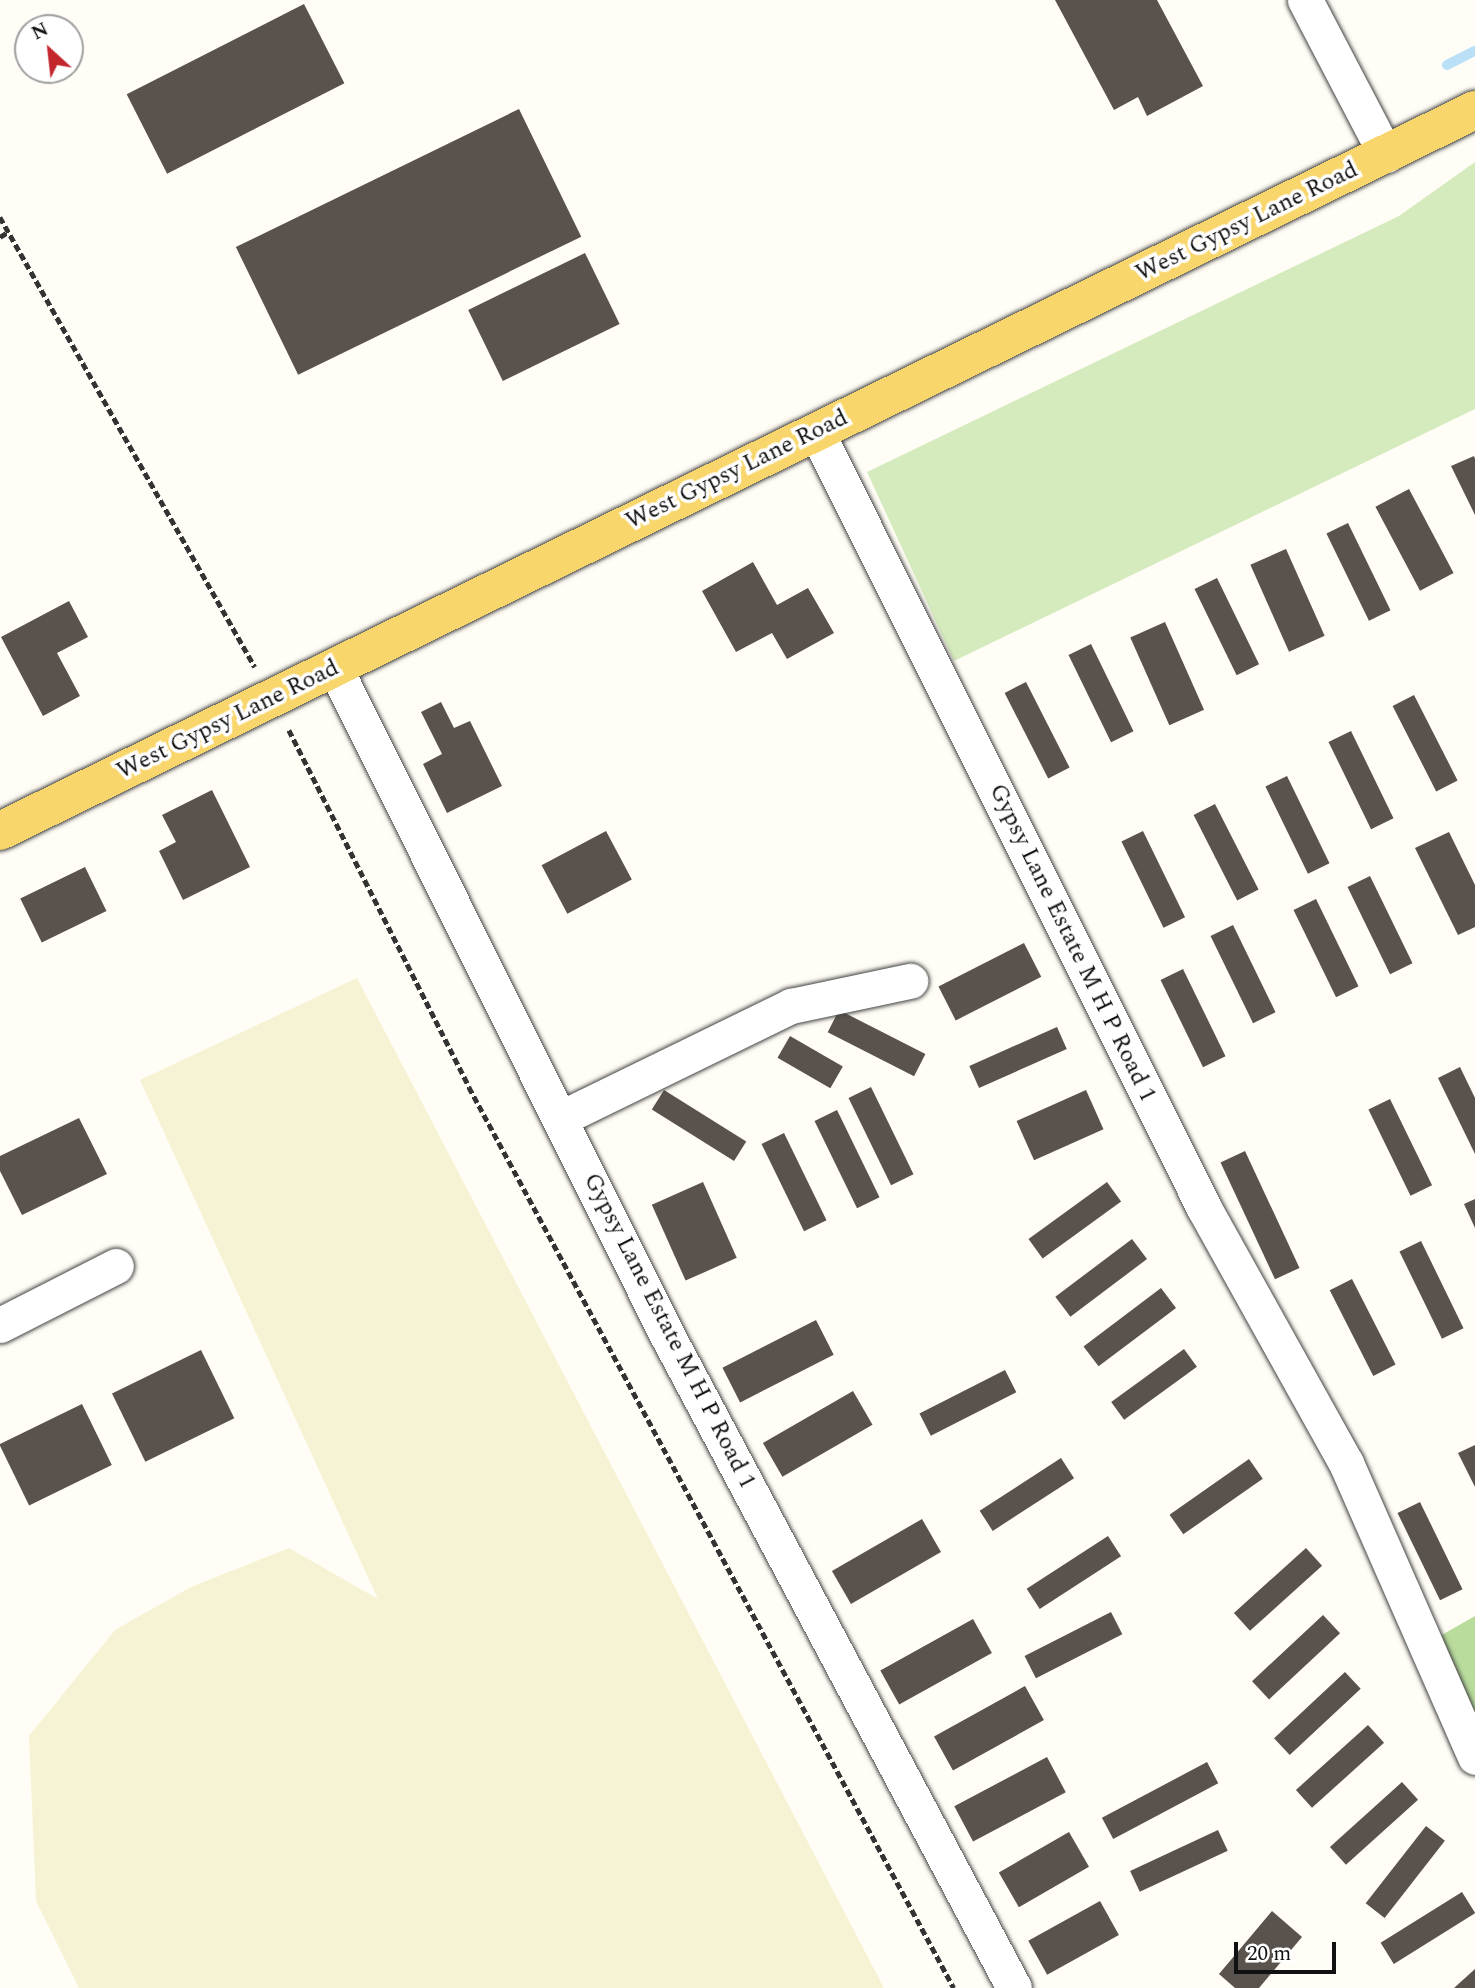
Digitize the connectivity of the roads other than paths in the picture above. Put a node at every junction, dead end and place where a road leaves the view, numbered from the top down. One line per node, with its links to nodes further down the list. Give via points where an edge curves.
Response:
1 (1305, 0): 3 (street)
2 (1475, 110): 3 (main road, West Gypsy Lane Road)
3 (1386, 155): 4 (main road, West Gypsy Lane Road)
4 (816, 431): 5 (main road, West Gypsy Lane Road); 11 (street, Gypsy Lane Estate M H P Road 1, via 1204,1208 1346,1463)
5 (335, 668): 6 (main road, West Gypsy Lane Road); 8 (street, Gypsy Lane Estate M H P Road 1)
6 (0, 831)
7 (910, 981): 8 (street, via 879,992 841,992 791,1006)
8 (561, 1118): 12 (street, Gypsy Lane Estate M H P Road 1, via 667,1335)
9 (116, 1266): 10 (street)
10 (0, 1325)
11 (1475, 1757)
12 (1014, 1988)

